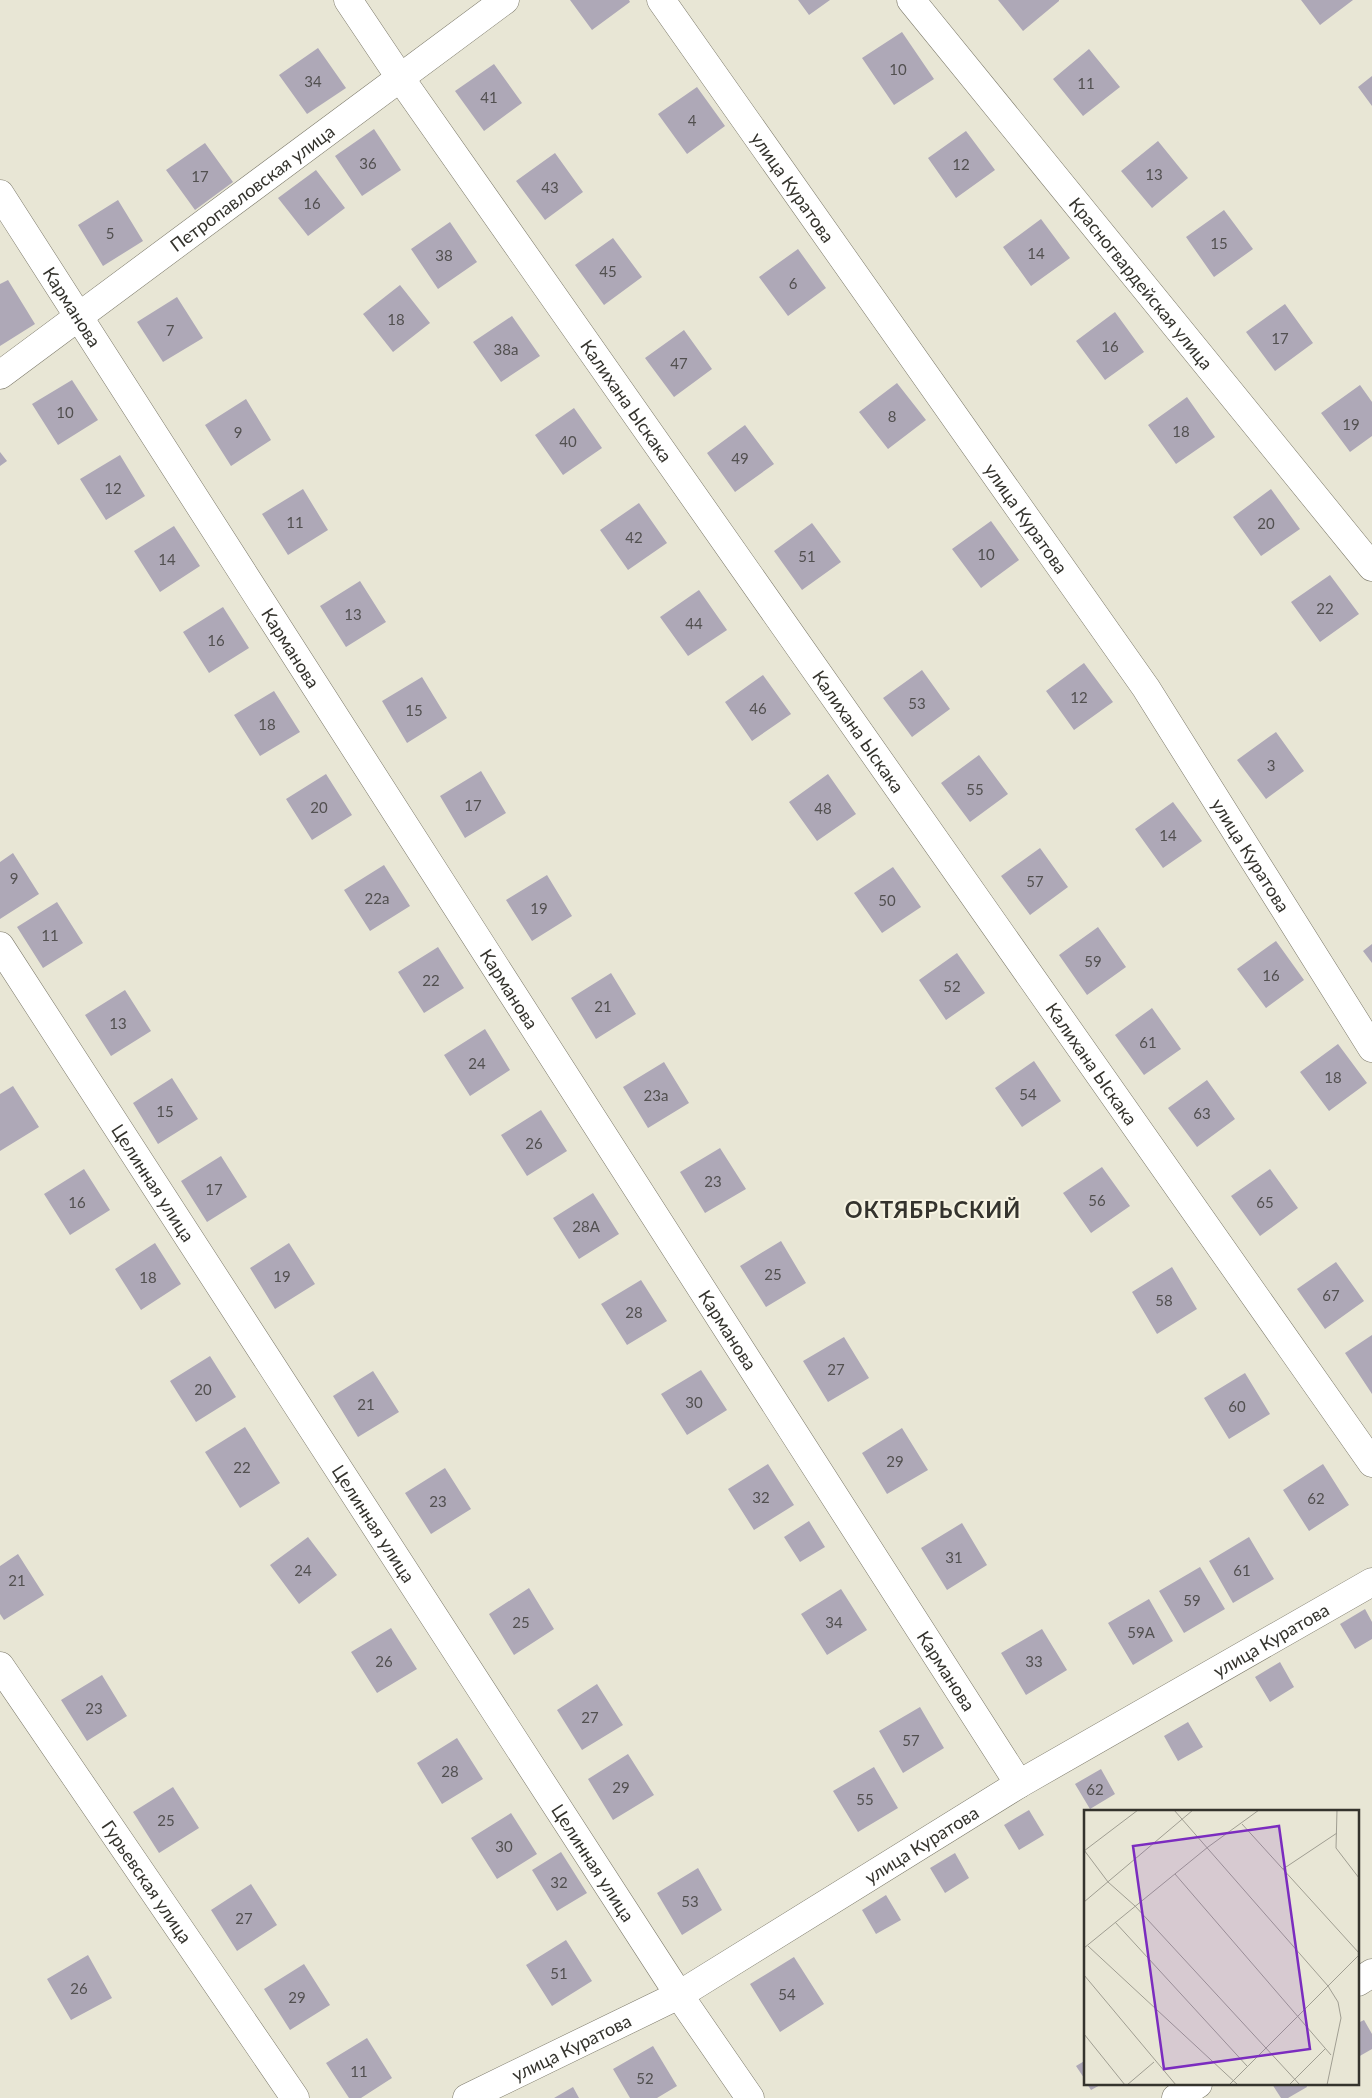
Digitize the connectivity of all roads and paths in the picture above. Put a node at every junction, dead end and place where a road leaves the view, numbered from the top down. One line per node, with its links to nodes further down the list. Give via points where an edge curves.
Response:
1 (348, 0): 5 (street, Калихана Ыскака)
2 (505, 0): 5 (street, Петропавловская улица)
3 (661, 0): 11 (street, улица Куратова, via 1146,688)
4 (912, 0): 9 (street, Красногвардейская улица)
5 (401, 79): 7 (street, Петропавловская улица); 12 (street, Калихана Ыскака)
6 (0, 194): 7 (street, Карманова)
7 (78, 318): 8 (street, Петропавловская улица); 16 (street, Карманова)
8 (0, 376)
9 (1372, 567)
10 (0, 946): 19 (street, Целинная улица)
11 (1372, 1048)
12 (1372, 1462)
13 (1372, 1582): 16 (street, улица Куратова)
14 (0, 1666): 15 (street, Гурьевская улица)
15 (10, 1700): 21 (street, Гурьевская улица)
16 (1019, 1784): 19 (street, улица Куратова)
17 (1372, 1973): 18 (street)
18 (1360, 1981)
19 (679, 1994): 22 (street, улица Куратова); 23 (street, Целинная улица)
20 (1195, 2086): 24 (street)
21 (295, 2098)
22 (467, 2098)
23 (750, 2098)
24 (1176, 2098)

